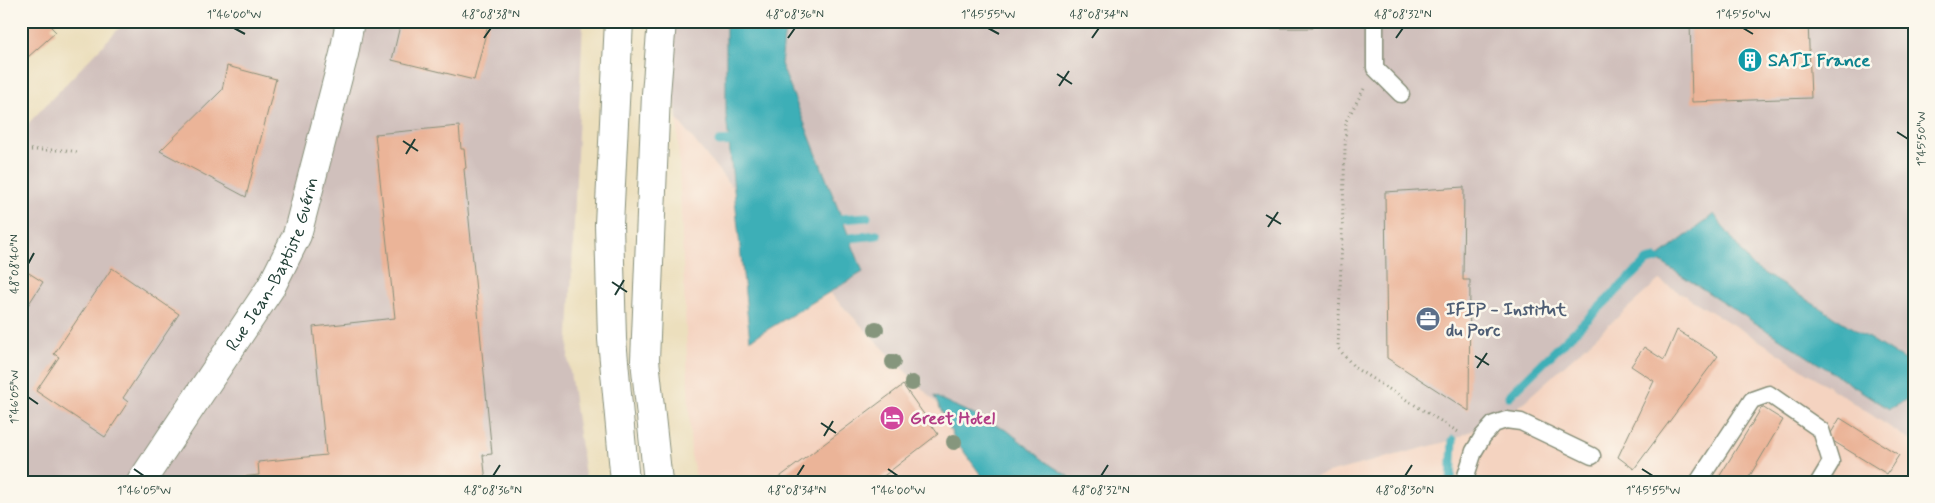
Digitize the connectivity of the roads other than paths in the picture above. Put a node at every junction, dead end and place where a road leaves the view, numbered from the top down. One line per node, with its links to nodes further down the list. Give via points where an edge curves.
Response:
1 (350, 21): 7 (main road, Rue Jean-Baptiste Guérin, via 297,235 271,287)
2 (618, 21): 8 (main road, via 609,224 612,339)
3 (662, 21): 9 (main road, via 645,360)
4 (1375, 21): 5 (lane, via 1375,68)
5 (1401, 94)
6 (1592, 456): 10 (lane, via 1521,422 1506,420 1494,424 1478,444)
7 (141, 482)
8 (625, 482)
9 (658, 482)
10 (1464, 482)
11 (1698, 482): 12 (lane, via 1752,400 1769,394 1821,430 1831,462)
12 (1819, 482)

